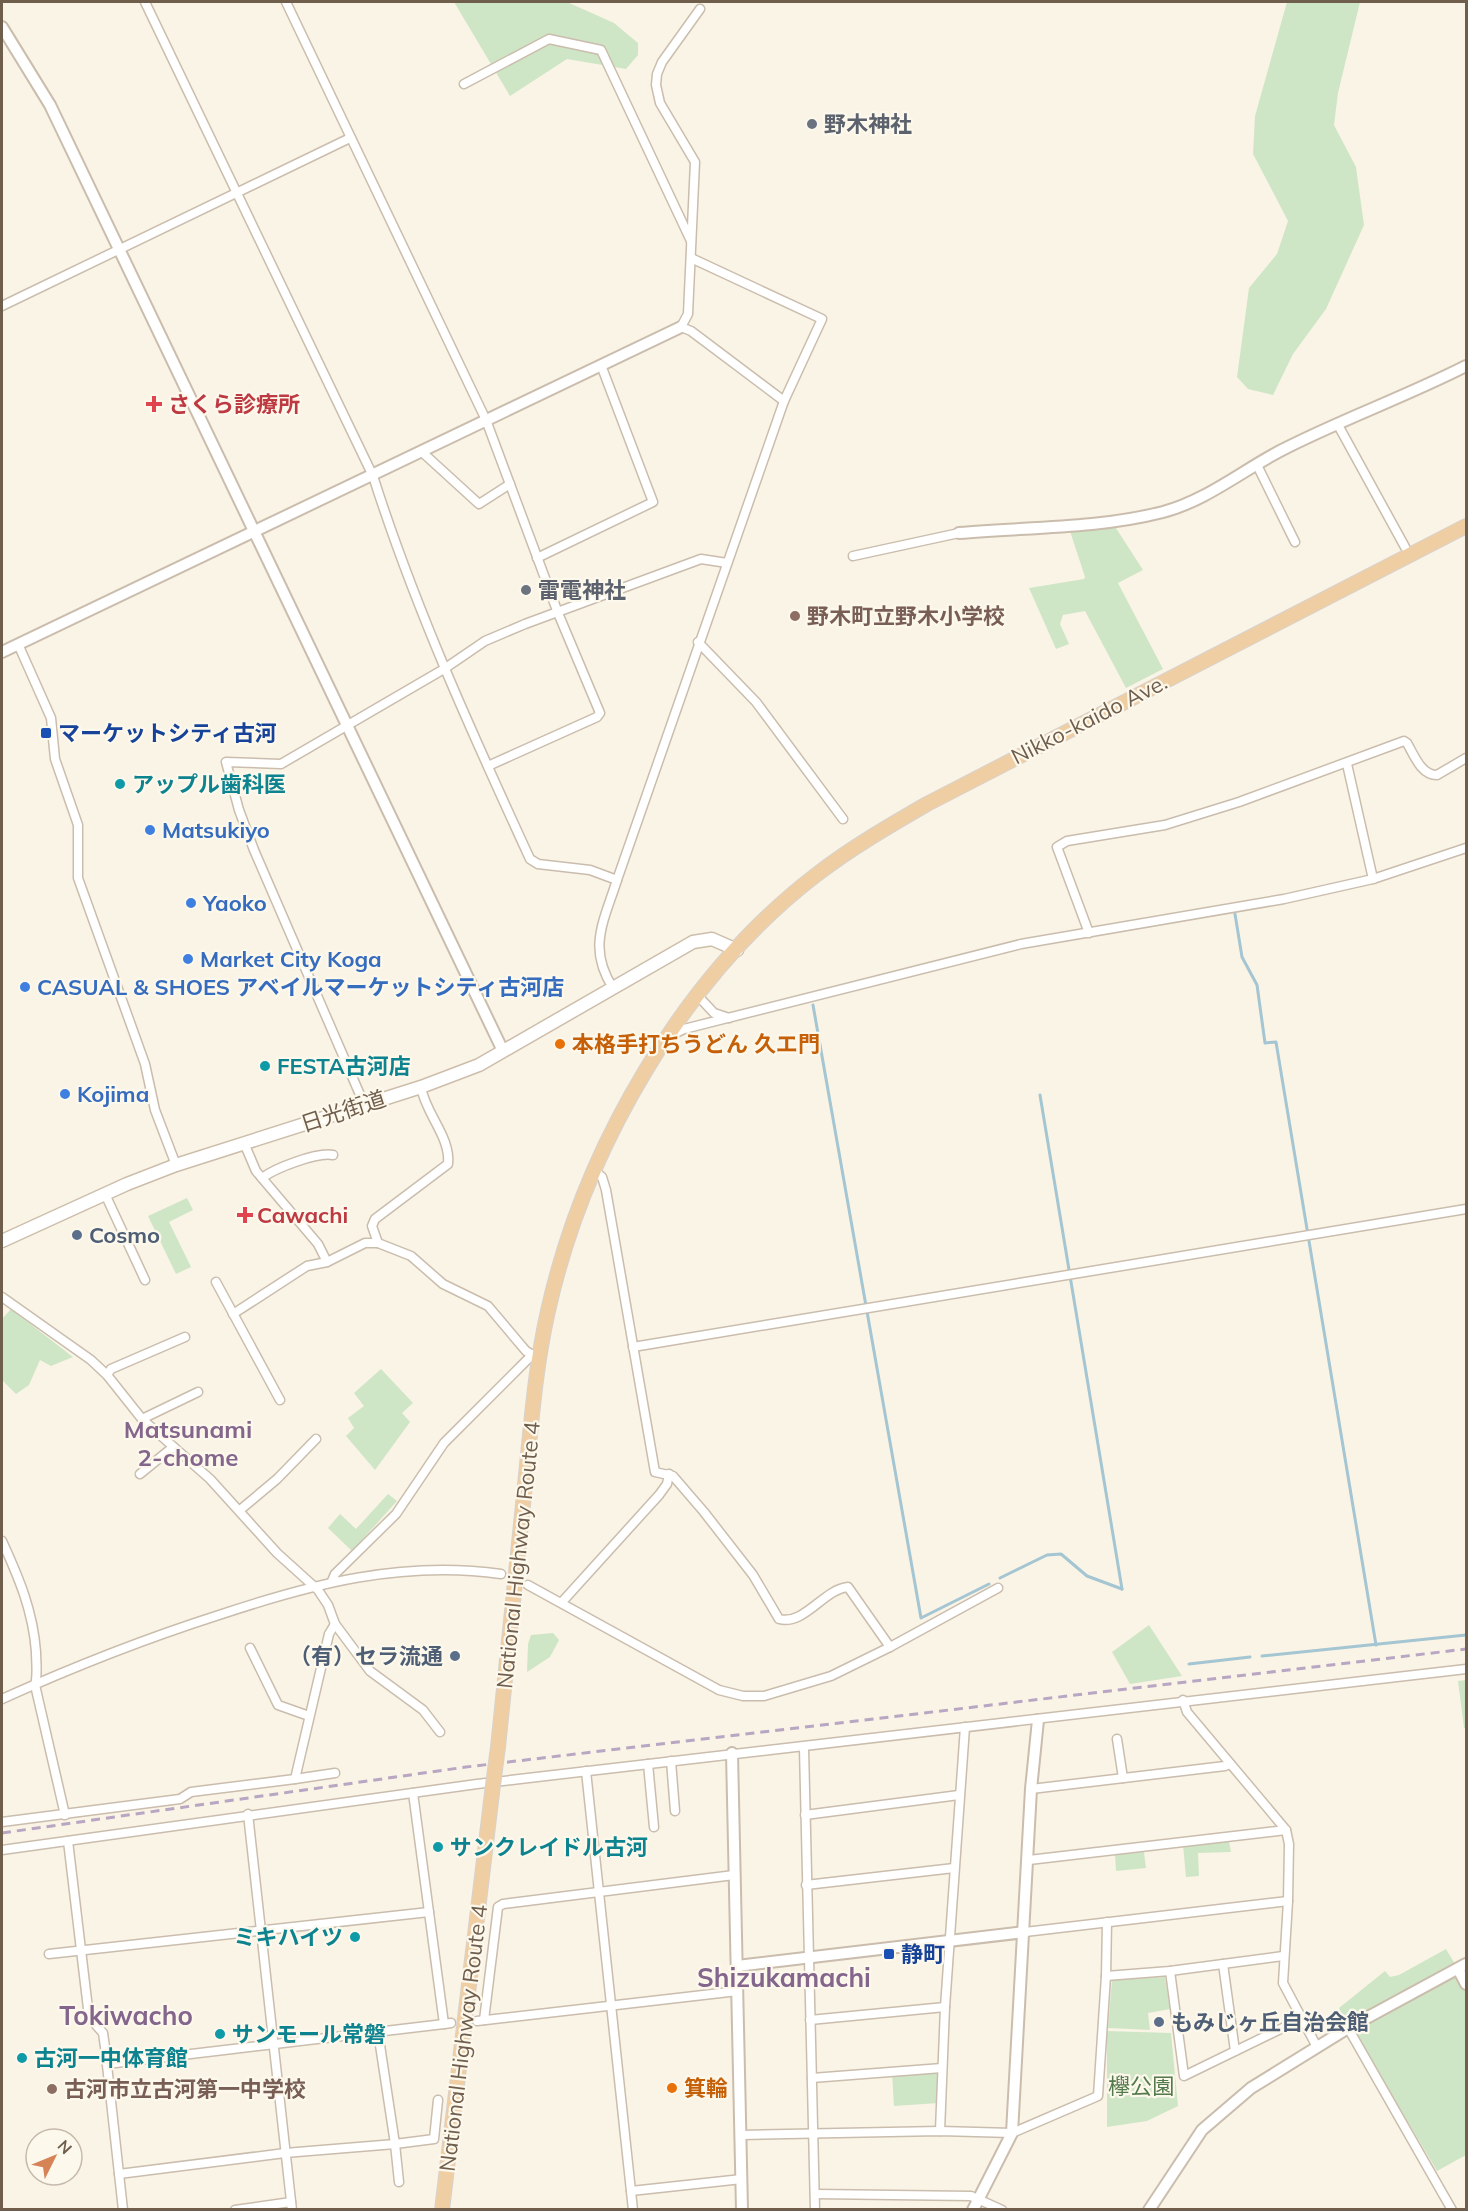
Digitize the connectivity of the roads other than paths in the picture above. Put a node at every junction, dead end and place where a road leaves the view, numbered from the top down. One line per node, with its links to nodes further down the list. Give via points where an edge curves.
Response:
1 (145, 2): 7 (street)
2 (286, 2): 6 (street)
3 (700, 9): 8 (street, via 662,62 656,85 660,103 695,162)
4 (2, 27): 9 (street, via 42,89)
5 (465, 84): 8 (street, via 549,39 601,50)
6 (350, 138): 7 (street); 16 (street)
7 (235, 193): 9 (street); 20 (street)
8 (692, 242): 10 (street)
9 (119, 250): 11 (street); 23 (street)
10 (691, 258): 12 (street, via 688,314); 15 (street, via 822,319)
11 (2, 306)
12 (681, 327): 13 (street); 15 (street)
13 (601, 365): 16 (street); 28 (street, via 653,502)
14 (1467, 366): 17 (street)
15 (784, 401): 29 (street)
16 (486, 420): 18 (street); 21 (street)
17 (1338, 425): 19 (street); 26 (street)
18 (422, 452): 20 (street); 21 (street, via 479,504)
19 (1257, 465): 24 (street, via 1226,484 1165,511 1106,521); 25 (street)
20 (373, 476): 23 (street); 34 (street)
21 (510, 484): 28 (street)
22 (1467, 526): 44 (highway, Nikko-kaido Ave., via 927,804 816,875)
23 (254, 532): 32 (street); 35 (street)
24 (959, 533): 27 (street)
25 (1295, 542)
26 (1405, 547)
27 (853, 556)
28 (537, 558): 30 (street)
29 (727, 563): 30 (street, via 701,559); 31 (street)
30 (558, 613): 34 (street, via 485,641); 38 (street, via 600,713)
31 (698, 642): 39 (street, via 756,702); 42 (street)
32 (18, 644): 33 (street); 54 (street, via 51,718 55,759 78,825 78,878 145,1064 155,1110)
33 (2, 652)
34 (444, 669): 35 (street); 38 (street)
35 (347, 727): 49 (street); 51 (street, via 281,764 226,762 254,850)
36 (1467, 758): 37 (street, via 1432,775 1425,772 1404,741)
37 (1347, 764): 41 (street); 43 (street, via 1165,825 1067,841 1057,847)
38 (488, 766): 42 (street, via 530,859 538,864 590,870)
39 (843, 819)
40 (1467, 848): 41 (street)
41 (1373, 879): 43 (street, via 1284,899)
42 (617, 880): 45 (street, via 597,942)
43 (1089, 933): 47 (street, via 1021,944)
44 (737, 950): 45 (main road, 日光街道, via 712,939 693,942); 46 (highway, National Highway Route 4)
45 (614, 988): 49 (main road, 日光街道)
46 (698, 996): 47 (street, via 714,1013); 48 (highway, National Highway Route 4)
47 (729, 1018): 48 (street)
48 (669, 1036): 55 (highway, National Highway Route 4, via 617,1119)
49 (503, 1051): 50 (main road, 日光街道, via 479,1065)
50 (421, 1087): 51 (main road, 日光街道); 60 (street, via 423,1100 448,1149 448,1164 375,1219 372,1226)
51 (364, 1104): 52 (main road, 日光街道)
52 (244, 1143): 54 (main road, 日光街道); 56 (street)
53 (333, 1155): 56 (street, via 322,1154)
54 (176, 1165): 57 (main road, 日光街道)
55 (593, 1169): 67 (street, via 602,1177 606,1190); 68 (highway, National Highway Route 4, via 556,1278)
56 (262, 1178): 61 (street, via 318,1244)
57 (105, 1194): 59 (main road, 日光街道); 62 (street)
58 (1467, 1209): 67 (street)
59 (2, 1240)
60 (378, 1243): 61 (street, via 365,1243); 68 (street, via 411,1256 443,1284 489,1306)
61 (327, 1262): 65 (street, via 307,1266)
62 (145, 1280)
63 (216, 1282): 65 (street)
64 (2, 1297): 69 (street, via 91,1360)
65 (233, 1314): 71 (street)
66 (185, 1337): 69 (street, via 111,1370)
67 (633, 1347): 76 (street, via 653,1468 655,1472)
68 (535, 1357): 80 (street, via 444,1443 396,1514); 168 (highway, National Highway Route 4, bridge, via 498,1747)
69 (107, 1376): 72 (street)
70 (198, 1392): 72 (street)
71 (280, 1400)
72 (142, 1419): 74 (street)
73 (316, 1439): 77 (street)
74 (173, 1447): 75 (street); 77 (street)
75 (140, 1474)
76 (669, 1474): 84 (street, via 658,1495); 86 (street, via 737,1552 779,1619 793,1618 848,1587)
77 (240, 1510): 82 (street)
78 (2, 1541): 89 (street, via 32,1616)
79 (501, 1574): 80 (street, via 445,1568)
80 (332, 1581): 82 (street)
81 (528, 1585): 84 (street)
82 (311, 1586): 85 (street, via 322,1596); 89 (street, via 146,1639)
83 (998, 1588): 86 (street)
84 (562, 1602): 86 (street, via 709,1685 743,1696 764,1696 831,1676)
85 (335, 1624): 92 (street, via 329,1634); 95 (street, via 370,1671 423,1710)
86 (890, 1647)
87 (250, 1648): 92 (street, via 278,1705)
88 (1467, 1669): 91 (street)
89 (35, 1685): 90 (street); 111 (street)
90 (2, 1699)
91 (1183, 1700): 93 (street); 101 (street, via 1187,1712)
92 (309, 1716): 105 (street)
93 (1038, 1720): 94 (street); 106 (street)
94 (965, 1727): 97 (street); 108 (street)
95 (440, 1732)
96 (1117, 1739): 104 (street)
97 (804, 1748): 98 (street); 112 (street)
98 (732, 1753): 99 (street); 120 (street)
99 (671, 1761): 100 (street); 109 (street)
100 (648, 1764): 102 (street); 114 (street)
101 (1230, 1764): 104 (street); 115 (street)
102 (585, 1771): 107 (street); 122 (street)
103 (335, 1773): 105 (street)
104 (1123, 1778): 106 (street)
105 (295, 1779): 111 (street, via 191,1792 180,1799)
106 (1031, 1789): 118 (street)
107 (413, 1793): 110 (street); 124 (street)
108 (959, 1795): 112 (street); 119 (street)
109 (675, 1811)
110 (248, 1814): 116 (street); 126 (street)
111 (65, 1815): 113 (street)
112 (805, 1815): 121 (street)
113 (2, 1822)
114 (654, 1827)
115 (1286, 1830): 118 (street); 123 (street)
116 (68, 1841): 117 (street); 129 (street)
117 (2, 1850)
118 (1029, 1860): 127 (street)
119 (954, 1868): 121 (street); 128 (street)
120 (734, 1875): 122 (street); 134 (street)
121 (806, 1885): 132 (street)
122 (598, 1892): 140 (street); 140 (street, via 498,1907 480,2020)
123 (1288, 1901): 125 (street); 131 (street)
124 (429, 1912): 126 (street); 145 (street, via 447,2024)
125 (1107, 1922): 127 (street); 137 (street)
126 (261, 1931): 129 (street); 146 (street)
127 (1025, 1932): 128 (street); 155 (street)
128 (950, 1940): 132 (street); 141 (street)
129 (82, 1951): 130 (street); 149 (street, via 89,2018 103,2033)
130 (49, 1954)
131 (1283, 1956): 133 (street); 142 (street, via 1283,1983)
132 (807, 1957): 134 (street); 143 (street)
133 (1223, 1964): 136 (street); 148 (street)
134 (737, 1966): 139 (street)
135 (1462, 1967): 138 (street); 144 (street)
136 (1170, 1971): 137 (street); 148 (street, via 1184,2076)
137 (1106, 1976): 155 (street, via 1098,2096)
138 (1467, 1984)
139 (738, 1991): 140 (street); 156 (street)
140 (610, 2004): 162 (street)
141 (945, 2007): 143 (street); 150 (street)
142 (1301, 2019): 147 (street); 148 (street)
143 (810, 2020): 151 (street)
144 (1348, 2028): 147 (street); 175 (street)
145 (378, 2032): 146 (street); 157 (street)
146 (273, 2043): 149 (street); 158 (street)
147 (1317, 2046): 174 (street, via 1251,2088 1202,2130)
148 (1235, 2051)
149 (107, 2064): 159 (street)
150 (942, 2068): 151 (street); 153 (street)
151 (812, 2078): 154 (street)
152 (438, 2100): 157 (street, via 434,2139)
153 (940, 2131): 154 (street); 155 (street)
154 (813, 2133): 156 (street); 163 (street)
155 (1012, 2133): 164 (street)
156 (741, 2135): 160 (street)
157 (395, 2144): 158 (street); 161 (street)
158 (285, 2153): 159 (street); 165 (street)
159 (119, 2174): 166 (street)
160 (742, 2179): 162 (street); 170 (street)
161 (399, 2182)
162 (631, 2191): 169 (street)
163 (814, 2194): 164 (street); 171 (street)
164 (979, 2198): 172 (street); 173 (street)
165 (291, 2206): 167 (street)
166 (123, 2210)
167 (235, 2210)
168 (442, 2210)
169 (633, 2210)
170 (742, 2210)
171 (815, 2210)
172 (973, 2210)
173 (1002, 2210)
174 (1149, 2210)
175 (1452, 2210)

